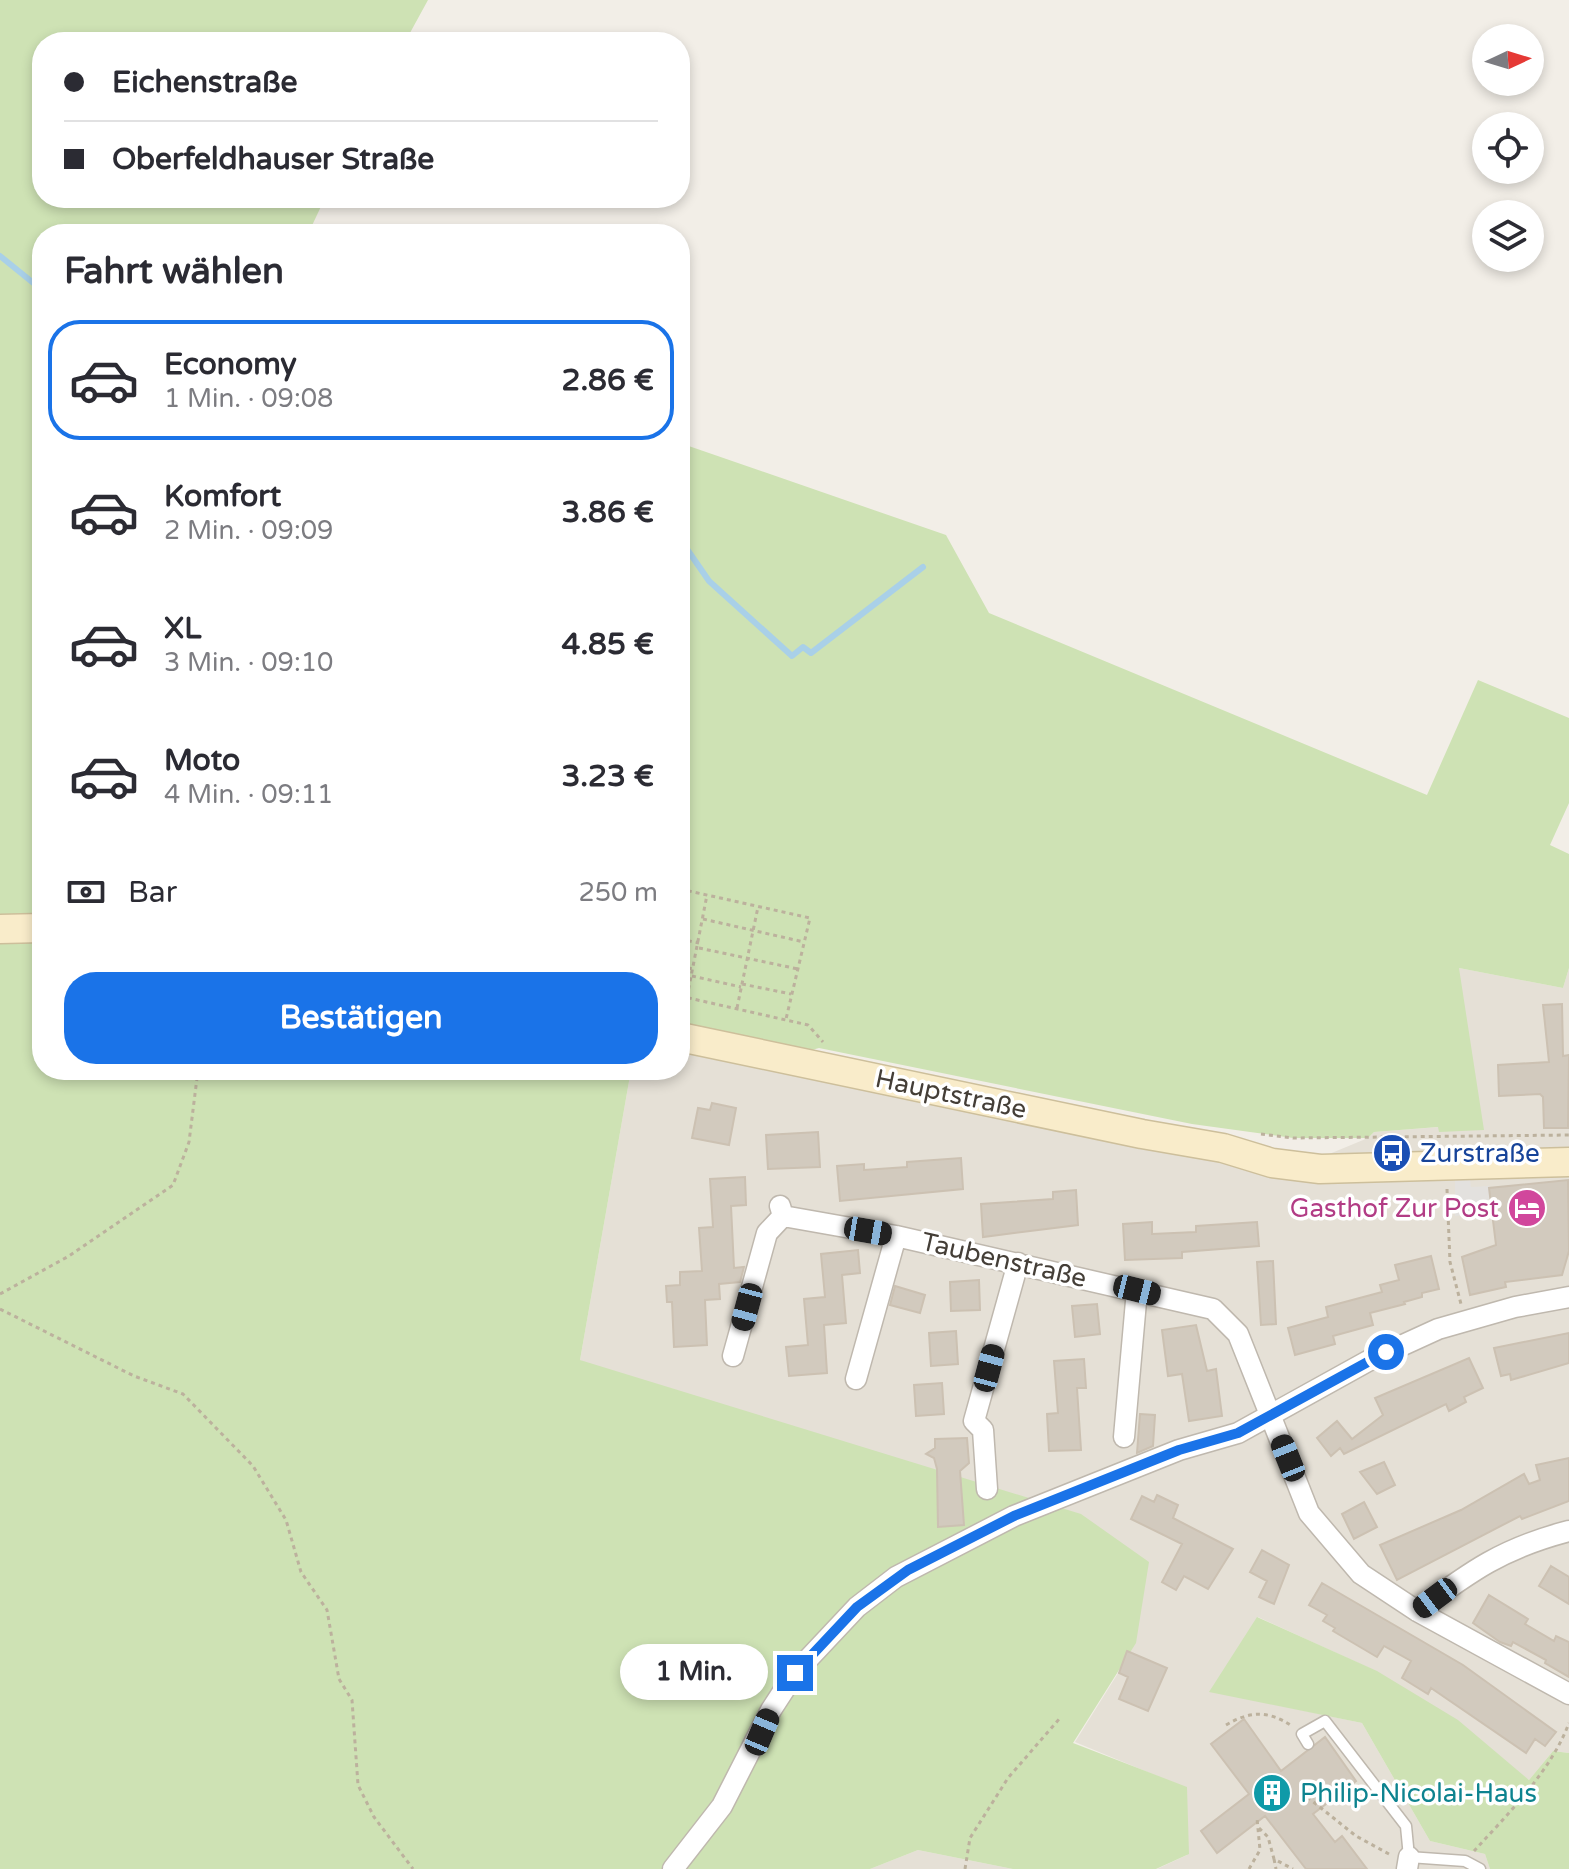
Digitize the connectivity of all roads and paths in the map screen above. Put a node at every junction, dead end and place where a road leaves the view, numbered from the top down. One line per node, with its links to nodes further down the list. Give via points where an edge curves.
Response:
1 (690, 891): 2 (path)
2 (707, 895): 3 (path); 4 (path)
3 (758, 907): 7 (path); 8 (path, via 810,918)
4 (703, 919): 7 (path); 10 (path)
5 (32, 928): 6 (main road)
6 (0, 929)
7 (753, 930): 8 (path); 11 (path)
8 (804, 942): 14 (path)
9 (690, 943): 10 (path)
10 (698, 946): 11 (path); 13 (path)
11 (747, 958): 14 (path); 17 (path)
12 (690, 968): 13 (path)
13 (693, 969): 15 (path)
14 (798, 969): 18 (path)
15 (692, 976): 16 (path); 17 (path)
16 (690, 984)
17 (741, 986): 18 (path); 20 (path)
18 (791, 994): 21 (path)
19 (690, 998): 20 (path)
20 (737, 1008): 21 (path)
21 (786, 1019): 23 (path, via 808,1025)
22 (690, 1039): 28 (main road, Hauptstraße)
23 (831, 1051)
24 (197, 1080): 34 (path, via 189,1142 173,1185 69,1256)
25 (1569, 1135): 26 (path)
26 (1443, 1136)
27 (1569, 1146): 28 (main road, Hauptstraße, via 1368,1153)
28 (1223, 1148): 30 (main road, Hauptstraße, via 1272,1163 1320,1169)
29 (1569, 1162): 30 (main road, Hauptstraße)
30 (1446, 1168): 37 (path, via 1450,1262)
31 (896, 1236): 32 (street, Taubenstraße); 38 (street, Taubenstraße, via 782,1211 767,1233); 39 (street)
32 (1018, 1263): 33 (street, Taubenstraße); 42 (street, via 974,1421 983,1430)
33 (1137, 1290): 40 (street, Taubenstraße, via 1213,1309 1238,1334); 41 (street)
34 (0, 1294)
35 (1569, 1297): 37 (street)
36 (0, 1309): 58 (path, via 134,1376 183,1394 253,1466 286,1520 301,1572 327,1610 339,1679 352,1700 358,1785 374,1817)
37 (1465, 1319): 40 (street, via 1380,1355)
38 (733, 1356)
39 (856, 1379)
40 (1271, 1416): 44 (street, Taubenstraße, via 1309,1513 1361,1574); 59 (street, via 1014,1516 879,1590 795,1673 722,1806)
41 (1124, 1437)
42 (987, 1489)
43 (1569, 1531): 44 (street, via 1522,1544 1470,1572)
44 (1417, 1611): 45 (street, Taubenstraße)
45 (1569, 1694)
46 (1060, 1718): 60 (path, via 1008,1778 970,1838)
47 (1569, 1723): 50 (path)
48 (1226, 1725): 49 (path, via 1246,1713 1262,1713 1281,1719)
49 (1305, 1739): 57 (lane, via 1325,1721 1406,1826)
50 (1563, 1740): 51 (path); 56 (path)
51 (1569, 1740)
52 (1301, 1792): 57 (path, via 1356,1836)
53 (1257, 1818): 54 (path)
54 (1259, 1828): 55 (path, via 1268,1837); 61 (path, via 1260,1850)
55 (1274, 1859): 62 (path); 63 (path)
56 (1465, 1861): 57 (lane); 64 (lane)
57 (1408, 1862)
58 (413, 1869)
59 (673, 1869)
60 (965, 1869)
61 (1249, 1869)
62 (1276, 1869)
63 (1293, 1869)
64 (1480, 1869)

